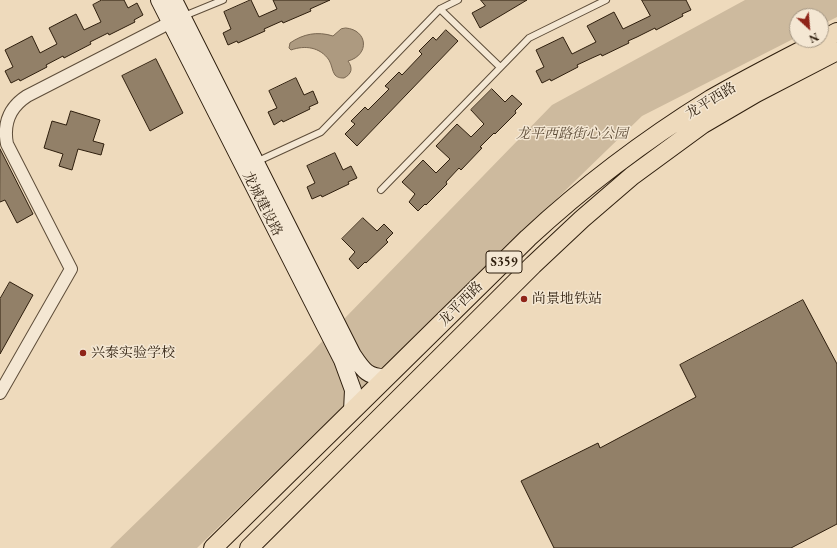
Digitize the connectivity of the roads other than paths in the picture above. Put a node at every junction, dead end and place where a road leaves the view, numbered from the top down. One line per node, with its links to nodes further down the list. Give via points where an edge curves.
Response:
1 (159, 0): 7 (street, 龙城建设路)
2 (174, 0): 7 (street, 龙城建设路)
3 (223, 0): 7 (lane)
4 (458, 0): 6 (lane)
5 (606, 0): 10 (lane, via 529,38)
6 (440, 9): 10 (lane); 11 (lane, via 321,132)
7 (176, 20): 11 (street, 龙城建设路); 14 (street, via 28,96 16,104 8,116 5,130 7,144 71,268)
8 (837, 32): 13 (main road, 龙平西路 / S359, via 748,78 622,159 528,238)
9 (837, 51): 17 (main road, 龙平西路 / S359, via 703,124 632,176 582,218)
10 (500, 67): 12 (lane)
11 (250, 165): 13 (street, 龙城建设路, via 353,355 369,374 377,378); 15 (street, 龙城建设路, via 348,374 353,390)
12 (381, 190)
13 (387, 377): 15 (main road, 龙平西路 / S359)
14 (0, 393)
15 (352, 411): 16 (main road, 龙平西路 / S359)
16 (213, 548)
17 (249, 548)

